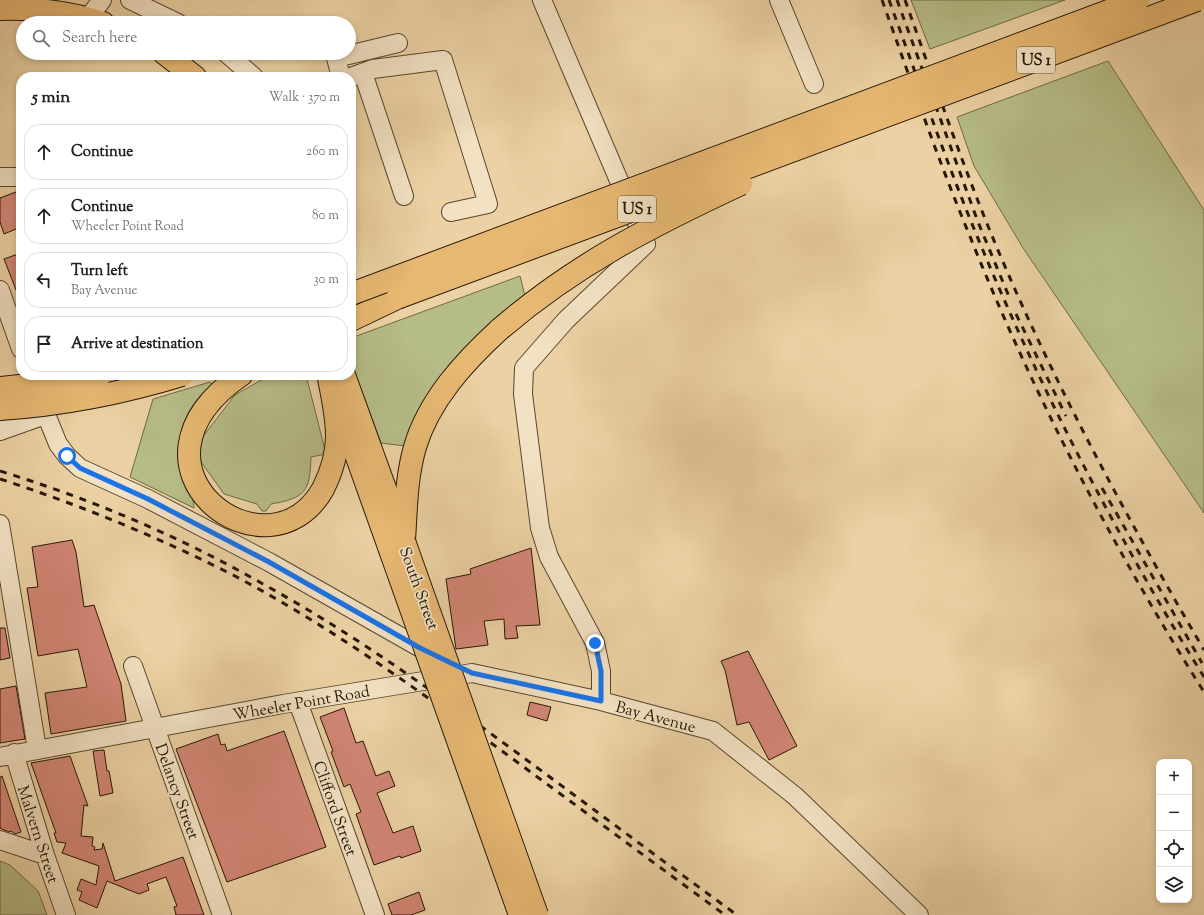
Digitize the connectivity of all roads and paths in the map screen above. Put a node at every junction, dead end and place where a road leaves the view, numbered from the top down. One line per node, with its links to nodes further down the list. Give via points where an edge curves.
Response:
1 (102, 0): 9 (street)
2 (130, 0): 10 (street)
3 (542, 0): 46 (street, Bay Avenue, via 646,244 566,320 524,368 523,394 540,528 549,557 595,643 601,671)
4 (779, 0): 20 (street)
5 (1138, 0): 27 (main road, bridge)
6 (1197, 0): 21 (main road, US 1, bridge)
7 (0, 9): 8 (main road, via 40,10)
8 (70, 16)
9 (97, 16)
10 (163, 16)
11 (398, 42): 12 (street)
12 (356, 53)
13 (173, 60): 16 (main road)
14 (234, 60): 17 (street)
15 (337, 60): 18 (street)
16 (189, 72)
17 (248, 72)
18 (340, 72)
19 (357, 75): 24 (street); 25 (street, via 374,69 443,60 488,204)
20 (814, 84)
21 (876, 120): 28 (main road, US 1, bridge); 43 (main road, bridge, via 623,242 560,281 500,329 466,363 445,389 421,431 409,475)
22 (16, 177): 23 (street)
23 (0, 178)
24 (404, 196)
25 (451, 212)
26 (0, 290): 31 (street)
27 (356, 292)
28 (397, 298): 29 (main road, US 1); 30 (main road)
29 (356, 313)
30 (356, 318)
31 (16, 335)
32 (32, 380): 40 (street)
33 (69, 380): 38 (main road, bridge)
34 (164, 380): 39 (main road, bridge, via 79,400)
35 (234, 380): 36 (main road, via 205,407 190,436 188,456 192,474 212,505 227,515 255,525 286,521 313,504 331,472 337,437)
36 (334, 380)
37 (335, 380): 43 (main road, South Street)
38 (0, 388)
39 (0, 409)
40 (44, 415): 41 (street); 45 (street, via 58,444 80,468 148,499 269,562 420,648)
41 (0, 431)
42 (0, 524): 49 (street)
43 (396, 544): 56 (main road, South Street, bridge); 57 (main road, South Street, bridge)
44 (133, 666): 48 (street, Delancy Street)
45 (472, 673): 46 (street, Wheeler Point Road); 47 (street, Wheeler Point Road)
46 (601, 701): 58 (street, Bay Avenue, via 713,732 795,796)
47 (298, 702): 48 (street, Wheeler Point Road); 55 (street, Clifford Street)
48 (156, 729): 49 (street, Wheeler Point Road); 54 (street, Delancy Street)
49 (38, 748): 50 (street, Wheeler Point Road)
50 (7, 755): 52 (street, Malvern Street)
51 (0, 840): 52 (street)
52 (45, 855): 53 (street, Malvern Street)
53 (66, 915)
54 (222, 915)
55 (374, 915)
56 (520, 915)
57 (537, 915)
58 (919, 915)

